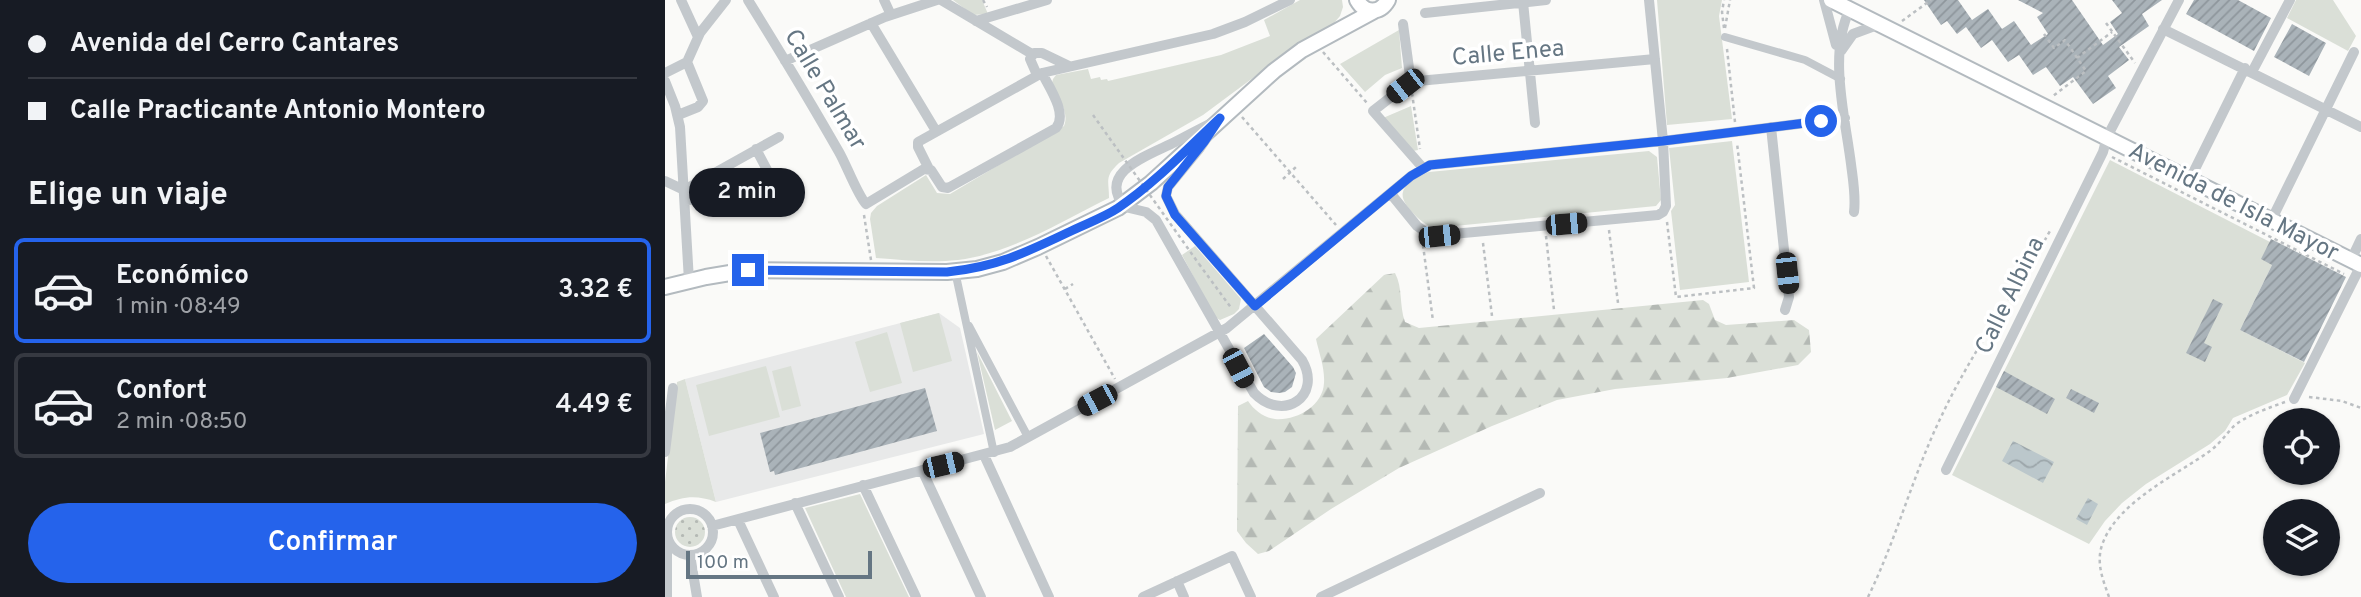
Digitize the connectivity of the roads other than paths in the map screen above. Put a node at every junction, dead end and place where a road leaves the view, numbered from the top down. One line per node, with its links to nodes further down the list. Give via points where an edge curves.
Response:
1 (681, 0): 27 (street)
2 (726, 0): 27 (street)
3 (748, 0): 33 (street, Calle Palmar)
4 (884, 0): 20 (street)
5 (939, 0): 20 (street); 21 (street)
6 (1047, 0): 21 (street)
7 (1290, 0): 35 (street, via 1213,34)
8 (1357, 0): 18 (main road); 26 (main road)
9 (1546, 0): 16 (street)
10 (1649, 0): 32 (street)
11 (1824, 0): 31 (street)
12 (1831, 0): 17 (main road, Avenida de Isla Mayor)
13 (2179, 0): 25 (street, Calle Albina)
14 (2290, 0): 36 (street)
15 (1388, 1): 18 (main road)
16 (1523, 2): 19 (street); 37 (street)
17 (1850, 9): 24 (main road, Avenida de Isla Mayor); 31 (street, via 1840,33)
18 (1374, 11): 26 (main road)
19 (1425, 13)
20 (891, 15): 22 (street)
21 (976, 21): 30 (street)
22 (871, 23): 33 (street); 50 (street)
23 (1403, 24): 42 (street)
24 (1886, 26): 31 (street, via 1853,34); 52 (main road, Avenida de Isla Mayor)
25 (2163, 29): 36 (street); 52 (street, Calle Albina)
26 (1335, 32): 45 (main road, via 1286,61)
27 (698, 37): 34 (street)
28 (1725, 37): 40 (street, via 1805,60)
29 (2354, 52): 43 (street)
30 (1032, 54): 35 (street, via 1042,53); 39 (street, via 1031,62)
31 (1838, 56): 40 (street)
32 (1655, 59): 37 (street, Calle Enea); 53 (street)
33 (785, 61): 56 (street, Calle Palmar, via 865,203)
34 (687, 62): 38 (street); 44 (street, via 703,101)
35 (1069, 66): 39 (street)
36 (2248, 70): 43 (street); 57 (street)
37 (1530, 72): 42 (street, Calle Enea); 47 (street)
38 (665, 73)
39 (1040, 74): 50 (street); 56 (street, via 1061,115 1056,128 948,188 942,187)
40 (1841, 79): 46 (street)
41 (665, 81): 44 (street)
42 (1411, 83): 55 (street, via 1373,111)
43 (2325, 109): 49 (street); 64 (street)
44 (678, 115): 60 (street)
45 (1220, 118): 61 (main road); 61 (street, via 1129,165 1117,187); 71 (street, via 1168,187 1167,202)
46 (1845, 118): 48 (street); 63 (street)
47 (1535, 123)
48 (1771, 127): 53 (street); 72 (street, via 1789,297)
49 (2361, 127)
50 (936, 131): 56 (street, via 917,145)
51 (779, 136): 54 (street)
52 (2107, 137): 57 (main road, Avenida de Isla Mayor); 81 (street, Calle Albina)
53 (1663, 141): 55 (street); 59 (street, via 1666,206 1658,215 1431,236 1416,226)
54 (756, 149): 60 (street); 60 (street, via 777,198)
55 (1423, 168): 59 (street)
56 (929, 169)
57 (2190, 179): 64 (main road, Avenida de Isla Mayor)
58 (665, 181): 60 (street)
59 (1391, 194): 71 (street)
60 (685, 195): 69 (street)
61 (1122, 205): 62 (street); 65 (main road)
62 (1138, 209): 65 (street); 74 (street, via 1156,220)
63 (1854, 212)
64 (2272, 219): 67 (main road, Avenida de Isla Mayor)
65 (1095, 220): 68 (main road, via 1003,262)
66 (2361, 239): 67 (street)
67 (2357, 263): 76 (street, via 2354,279)
68 (955, 271): 69 (main road, via 748,270); 73 (street)
69 (689, 281): 70 (main road)
70 (665, 287)
71 (1255, 306): 74 (street); 74 (street, via 1307,368 1300,400 1280,407 1261,401)
72 (1785, 310)
73 (964, 316): 77 (street); 79 (street)
74 (1220, 332): 77 (street)
75 (673, 388): 78 (street)
76 (2294, 399)
77 (1028, 437): 79 (street)
78 (665, 452)
79 (989, 454): 80 (street); 99 (street)
80 (922, 470): 82 (street); 98 (street)
81 (1946, 470)
82 (863, 485): 84 (street); 97 (street)
83 (1540, 492): 103 (street)
84 (796, 503): 85 (street); 96 (street)
85 (738, 520): 87 (street); 95 (street)
86 (667, 521): 87 (street, via 678,512 693,509); 88 (street)
87 (712, 526): 89 (street, via 709,545)
88 (668, 539): 89 (street, via 676,551); 92 (street)
89 (690, 555): 90 (street)
90 (694, 580): 93 (street); 94 (street)
91 (1177, 581): 100 (street); 101 (street); 102 (street, via 1232,556)
92 (668, 597)
93 (697, 597)
94 (703, 597)
95 (774, 597)
96 (839, 597)
97 (916, 597)
98 (981, 597)
99 (1049, 597)
100 (1143, 597)
101 (1184, 597)
102 (1251, 597)
103 (1321, 597)

